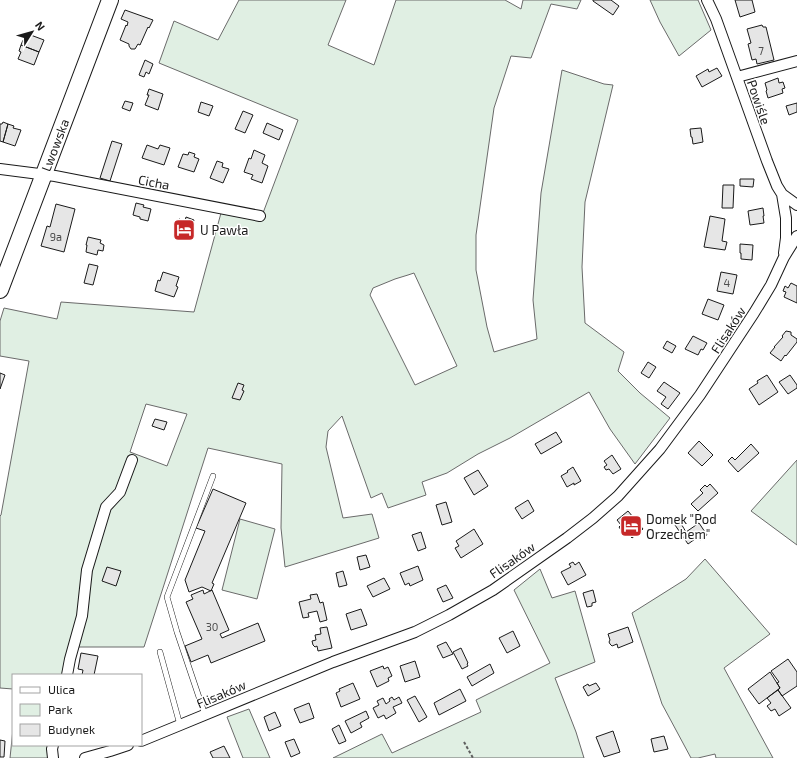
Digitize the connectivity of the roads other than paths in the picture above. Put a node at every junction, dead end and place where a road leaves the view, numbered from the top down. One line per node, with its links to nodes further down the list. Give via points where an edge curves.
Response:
1 (110, 0): 6 (main road, Lwowska)
2 (707, 0): 4 (street, Powiśle)
3 (797, 62): 4 (street)
4 (737, 77): 7 (street, Powiśle, via 767,161)
5 (0, 169): 6 (street, Cicha)
6 (44, 174): 9 (street, Cicha); 12 (main road, Lwowska)
7 (782, 194): 8 (street, Powiśle); 11 (street, Flisaków, via 786,218)
8 (797, 204)
9 (260, 216)
10 (797, 236): 11 (street, Flisaków)
11 (784, 257): 17 (street, Flisaków, via 754,313 700,395 640,473 593,518 493,590 449,615 414,632)
12 (0, 290)
13 (132, 460): 16 (street, via 120,492 106,507 87,570 82,616)
14 (213, 476): 17 (lane, via 167,598)
15 (160, 652): 18 (lane)
16 (67, 674)
17 (205, 714): 18 (street, Flisaków)
18 (180, 726): 19 (street, Flisaków)
19 (142, 740)
20 (53, 746): 22 (street)
21 (125, 746): 23 (street)
22 (53, 758)
23 (85, 758)

